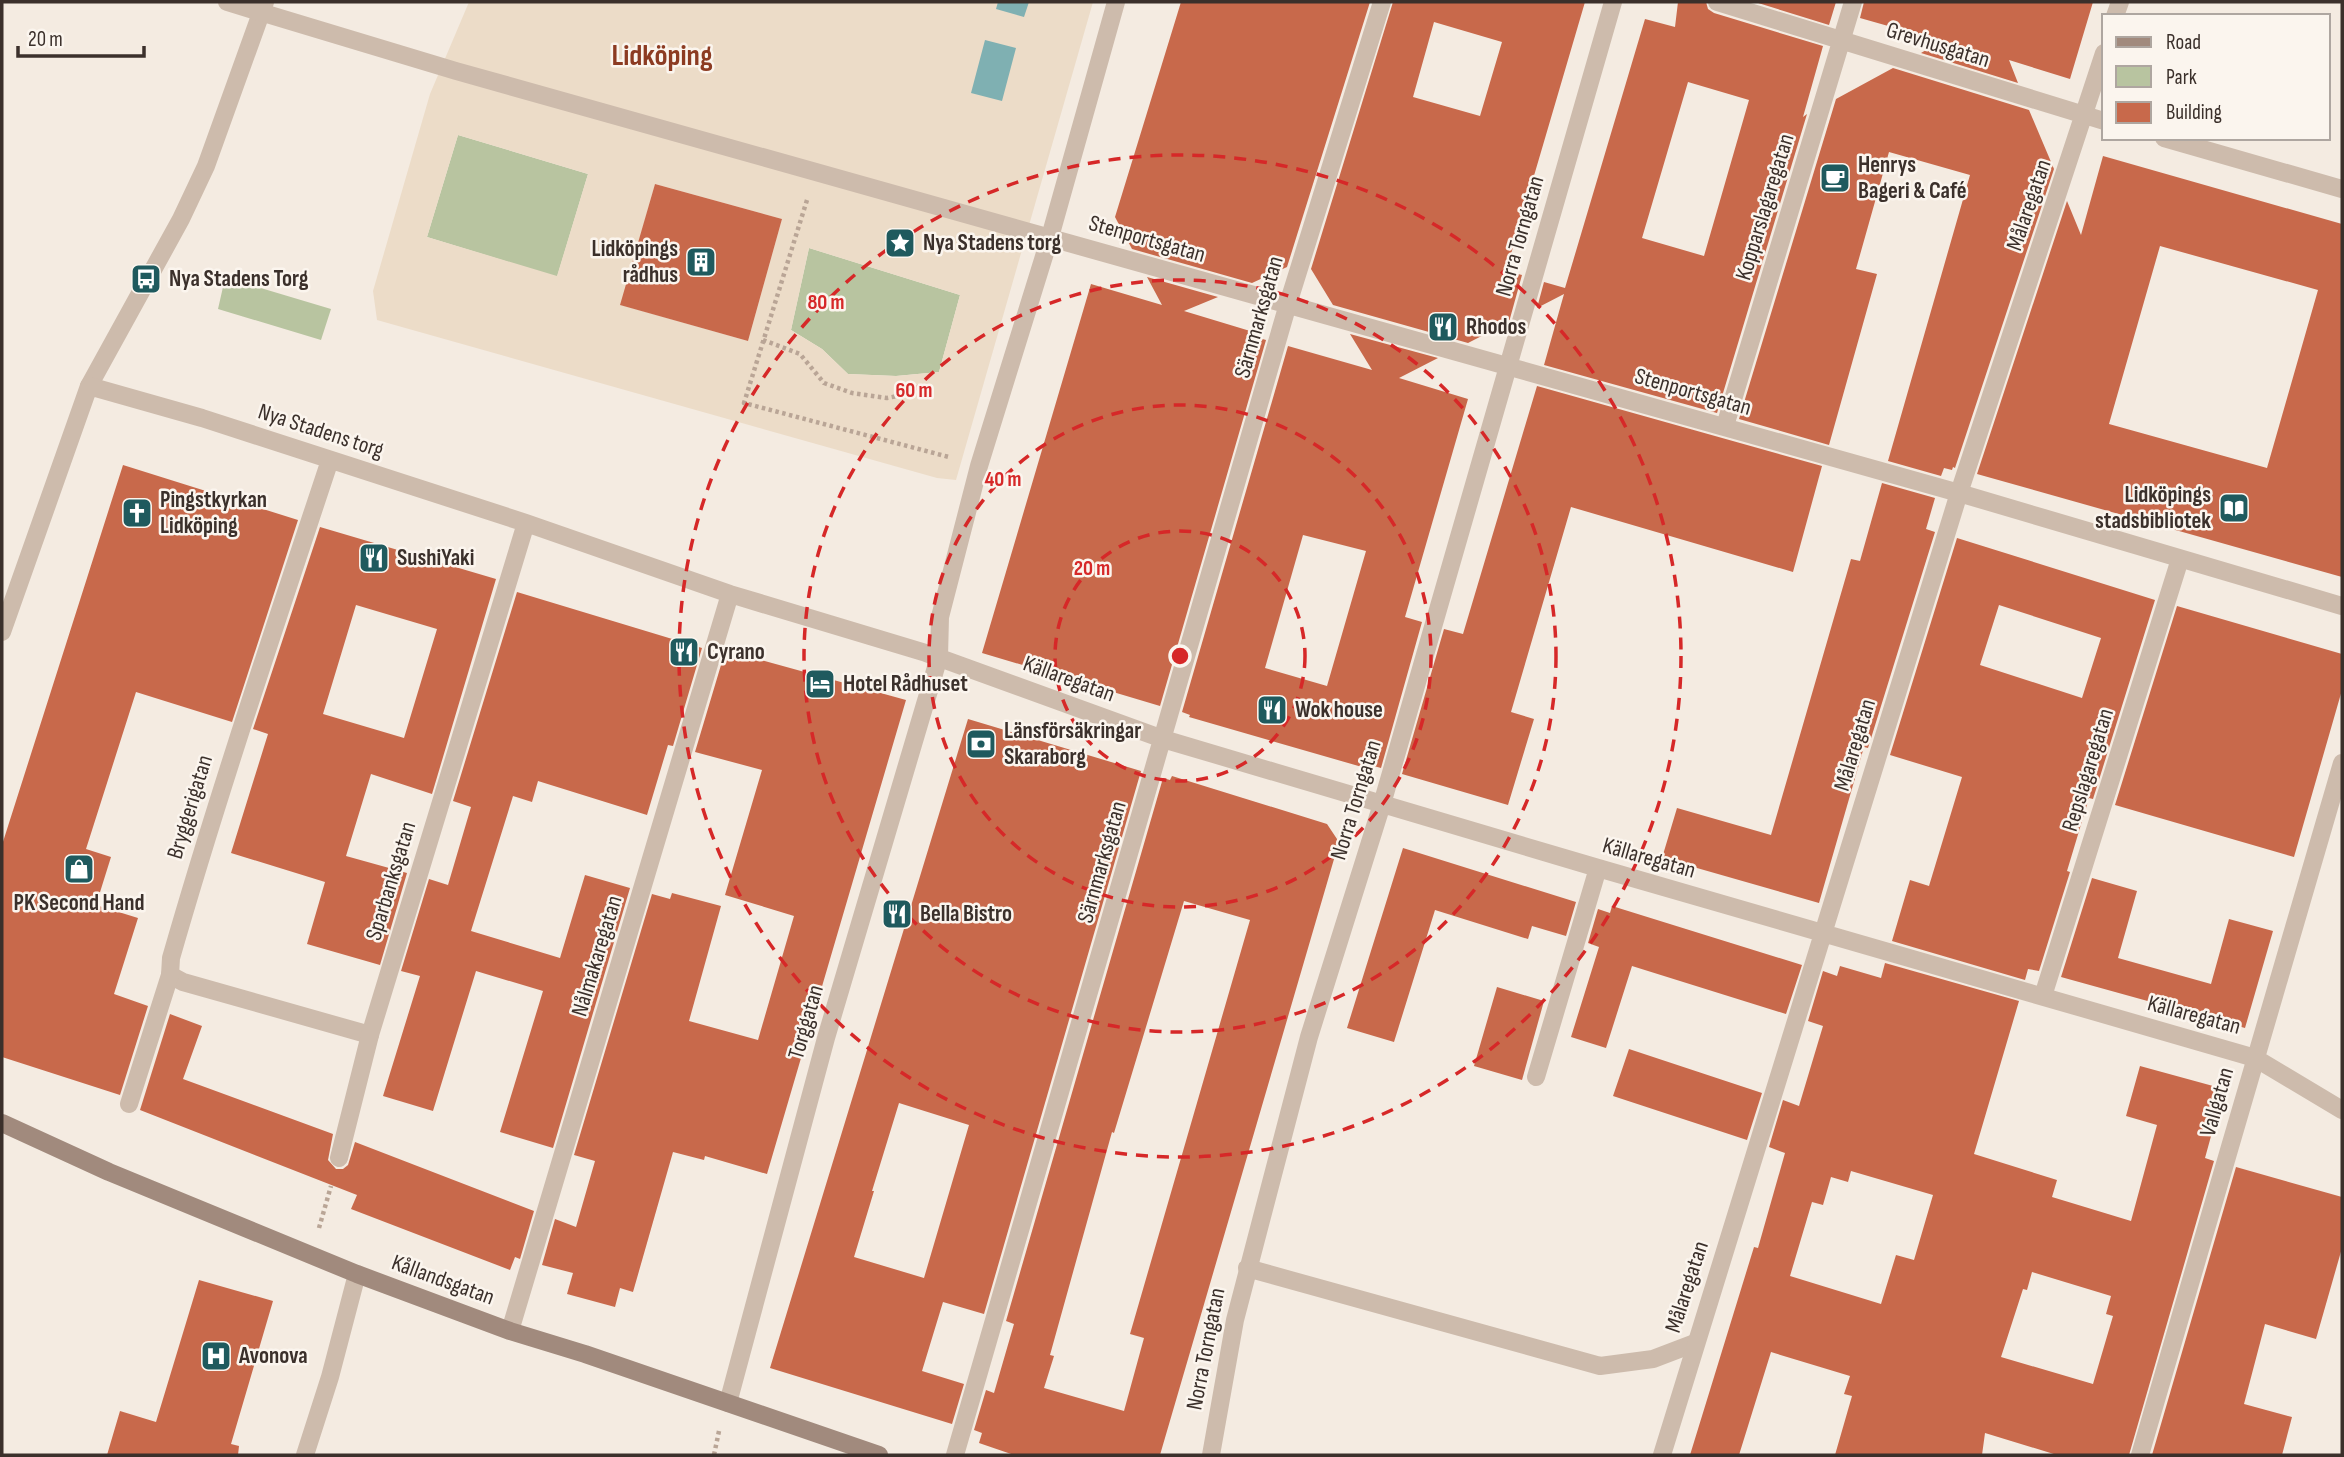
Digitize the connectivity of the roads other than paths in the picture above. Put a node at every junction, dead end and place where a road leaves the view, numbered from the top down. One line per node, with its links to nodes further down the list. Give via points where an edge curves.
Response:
1 (227, 2): 7 (street, Stenportsgatan)
2 (1116, 2): 14 (street, Torggatan)
3 (1382, 2): 15 (street, Särnmarksgatan)
4 (1613, 2): 16 (street, Norra Torngatan)
5 (1717, 2): 8 (street, Grevhusgatan)
6 (1853, 2): 8 (street, Kopparslagaregatan)
7 (263, 7): 14 (street, Stenportsgatan, via 456,71); 17 (street, via 206,166)
8 (1841, 41): 10 (street, Grevhusgatan); 18 (street, Kopparslagaregatan)
9 (2102, 59): 10 (street, Målaregatan)
10 (2085, 116): 11 (street, Grevhusgatan); 20 (street, Målaregatan)
11 (2102, 120)
12 (2172, 140): 13 (street)
13 (2342, 189)
14 (1049, 237): 15 (street, Stenportsgatan); 26 (street, Torggatan, via 979,466 940,617)
15 (1288, 304): 16 (street, Stenportsgatan); 27 (street, Särnmarksgatan)
16 (1508, 366): 18 (street, Stenportsgatan); 29 (street, Norra Torngatan)
17 (89, 386): 19 (street, Nya Stadens torg); 25 (street)
18 (1725, 426): 20 (street, Stenportsgatan)
19 (330, 460): 21 (street, Nya Stadens torg); 32 (street, Bryggerigatan, via 205,841)
20 (1959, 493): 22 (street, Stenportsgatan); 31 (street, Målaregatan)
21 (526, 523): 23 (street, Nya Stadens torg); 34 (street, Sparbanksgatan)
22 (2180, 559): 24 (street, Stenportsgatan); 33 (street, Repslagaregatan)
23 (730, 594): 26 (street, Nya Stadens torg); 43 (street, Nålmakaregatan)
24 (2342, 606)
25 (2, 632)
26 (939, 657): 27 (street, Källaregatan); 45 (street, Torggatan, via 826,1038)
27 (1163, 739): 29 (street, Källaregatan); 48 (street, Särnmarksgatan)
28 (2342, 763): 35 (street, Vallgatan)
29 (1382, 804): 30 (street, Källaregatan); 41 (street, Norra Torngatan, via 1309,1037)
30 (1598, 868): 31 (street, Källaregatan); 36 (street)
31 (1823, 933): 33 (street, Källaregatan); 44 (street, Målaregatan)
32 (170, 975): 34 (street); 37 (street, Bryggerigatan)
33 (2043, 996): 35 (street, Källaregatan)
34 (370, 1035): 40 (street, Sparbanksgatan)
35 (2255, 1058): 38 (street, Källaregatan); 51 (street, Vallgatan)
36 (1536, 1077)
37 (129, 1104)
38 (2342, 1110)
39 (2, 1123): 42 (main road, Kållandsgatan)
40 (339, 1158)
41 (1247, 1268): 44 (street, via 1600,1366 1653,1359); 49 (street, Norra Torngatan)
42 (357, 1274): 43 (main road, Kållandsgatan); 46 (street)
43 (510, 1331): 45 (main road, Kållandsgatan)
44 (1695, 1343): 50 (street, Målaregatan)
45 (728, 1403): 47 (main road, Kållandsgatan)
46 (304, 1455)
47 (878, 1455)
48 (955, 1455)
49 (1211, 1455)
50 (1662, 1455)
51 (2140, 1455)

